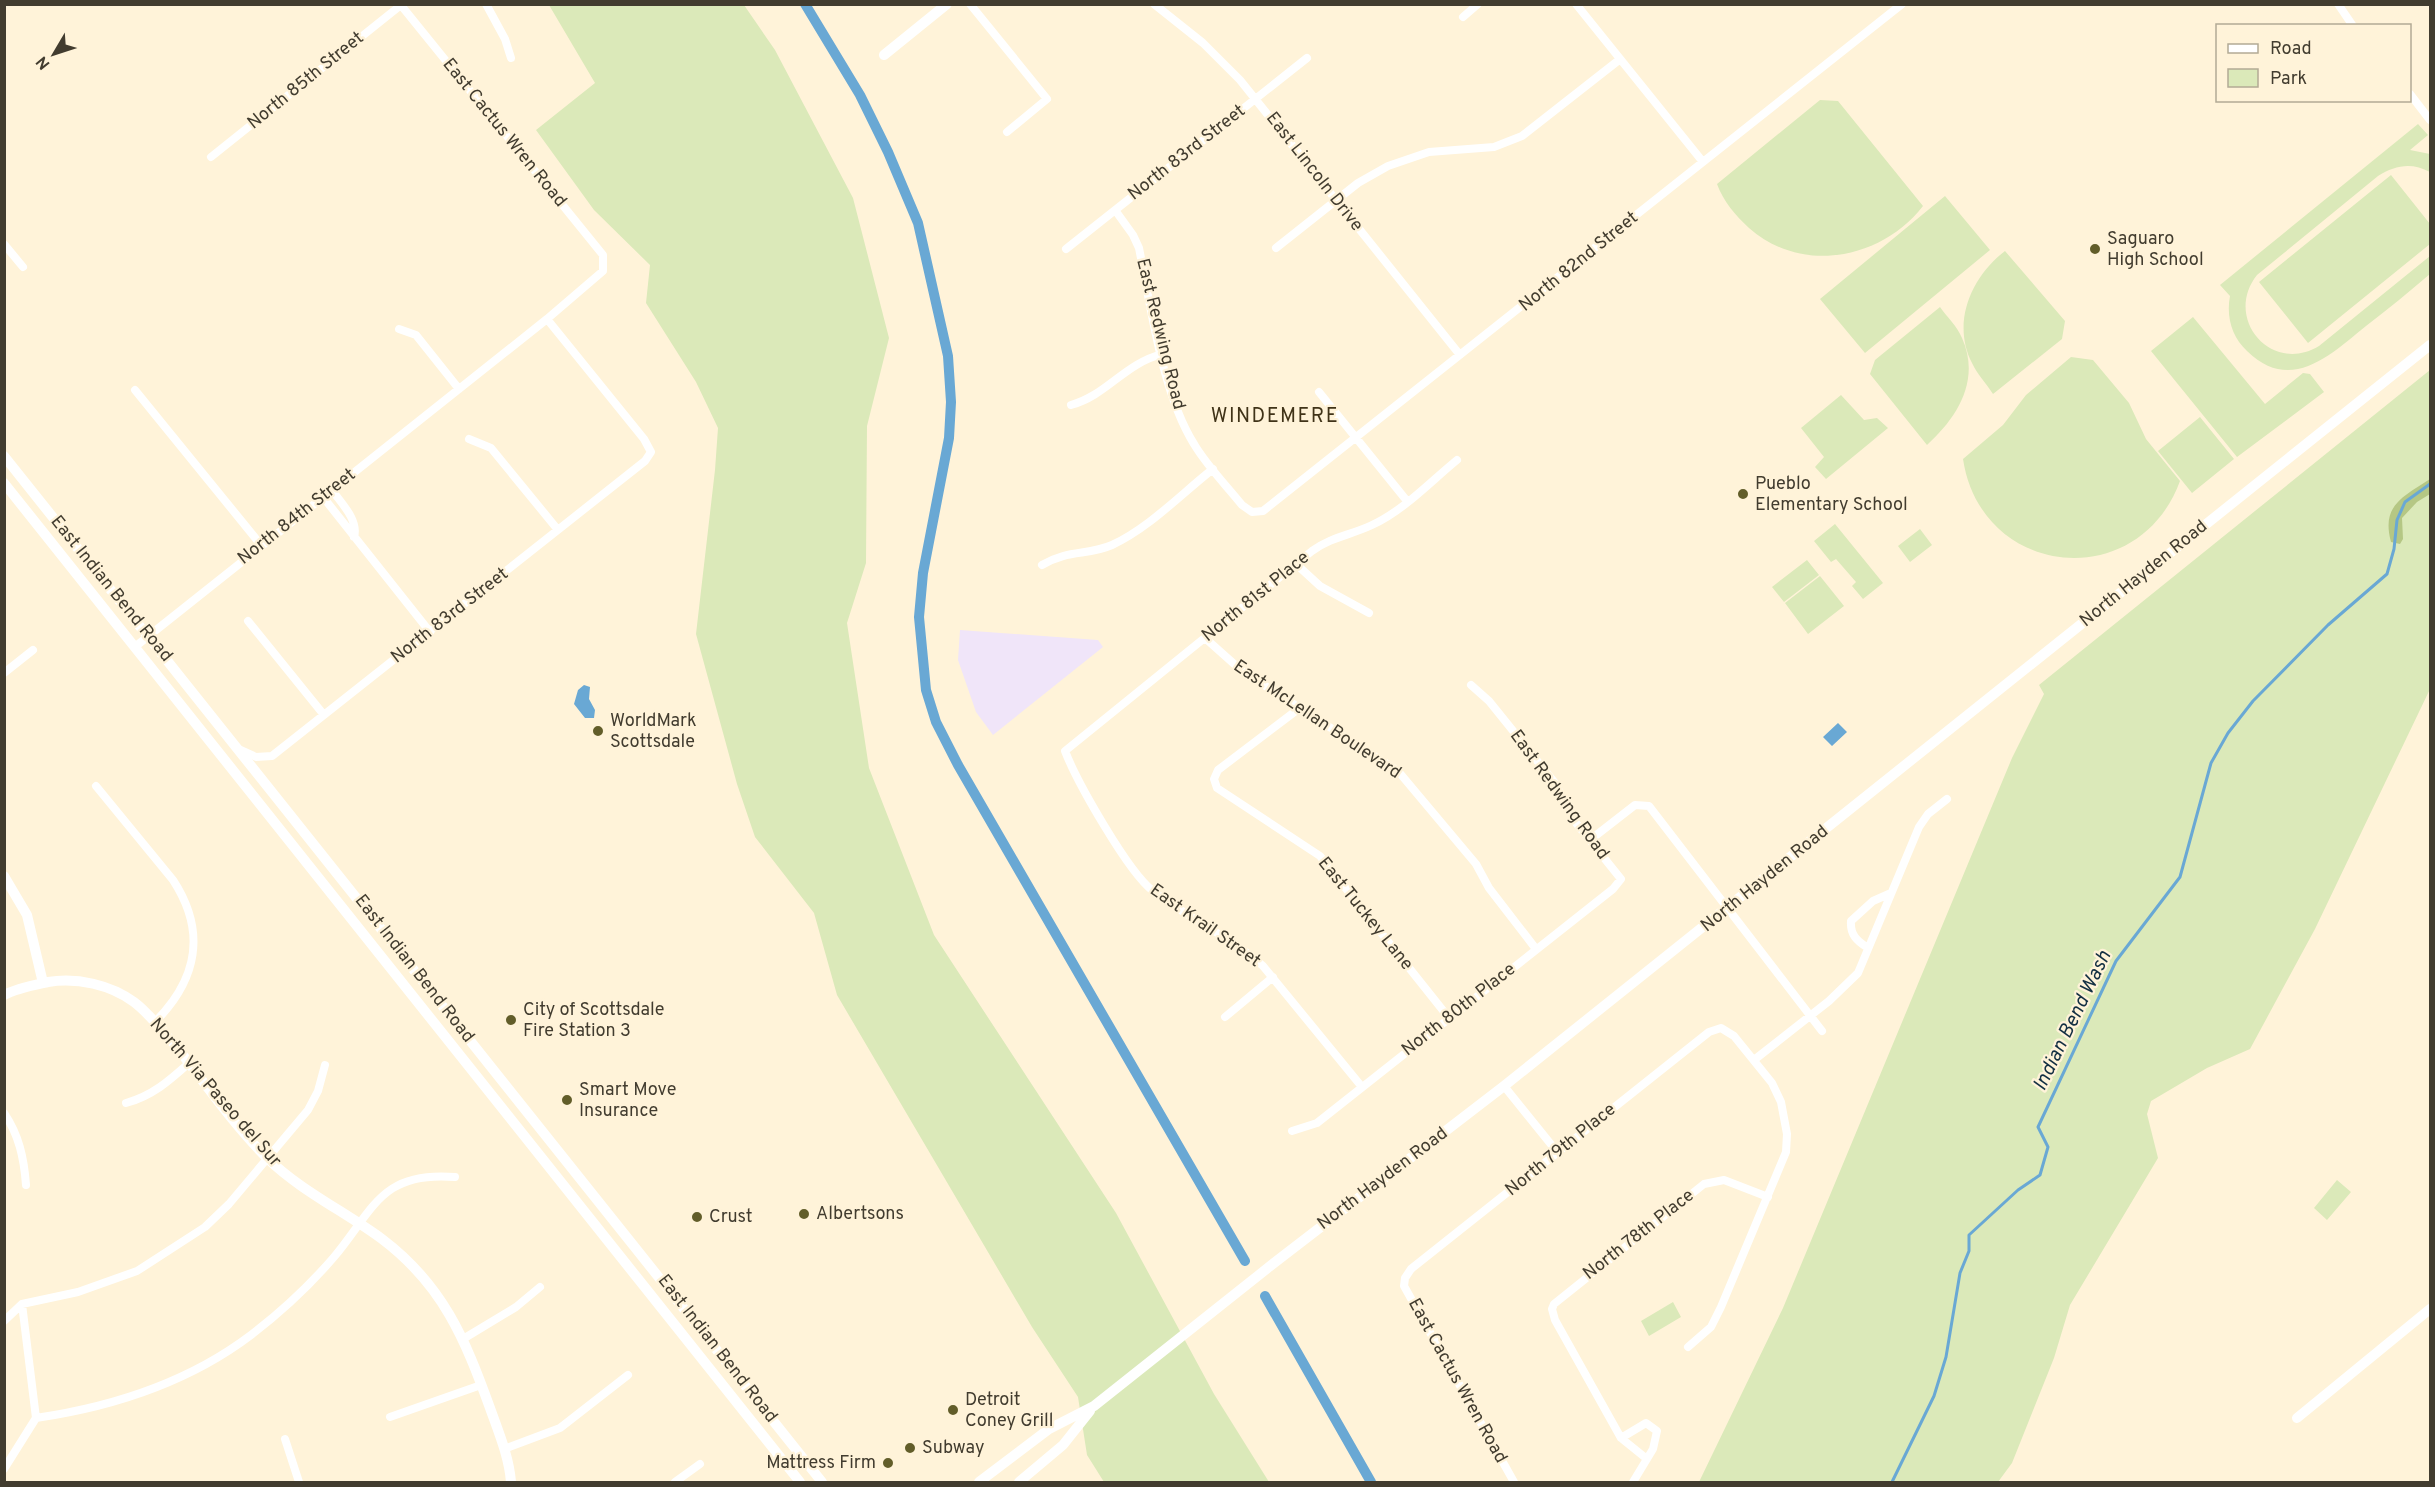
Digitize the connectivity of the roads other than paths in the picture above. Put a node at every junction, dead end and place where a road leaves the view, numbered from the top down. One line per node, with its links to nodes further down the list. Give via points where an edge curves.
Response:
1 (486, 4): 13 (street)
2 (947, 4): 12 (main road)
3 (970, 4): 19 (street, via 1047,99)
4 (1154, 4): 17 (street, East Lincoln Drive, via 1203,43)
5 (1478, 4): 10 (street)
6 (1576, 4): 15 (street)
7 (1902, 4): 21 (street, North 82nd Street)
8 (2338, 4): 11 (street)
9 (401, 5): 20 (street, North 85th Street); 27 (street, East Cactus Wren Road, via 603,255)
10 (1463, 16)
11 (2355, 24)
12 (884, 55)
13 (511, 58)
14 (1307, 58): 17 (street, North 83rd Street)
15 (1619, 60): 21 (street); 22 (street, via 1509,143 1407,158 1364,179)
16 (2411, 96): 18 (street)
17 (1256, 99): 22 (street, East Lincoln Drive); 23 (street, North 83rd Street)
18 (2429, 116)
19 (1007, 132)
20 (211, 157)
21 (1703, 162): 33 (street, North 82nd Street)
22 (1336, 201): 25 (street); 33 (street, East Lincoln Drive)
23 (1115, 210): 26 (street, North 83rd Street); 32 (street, East Redwing Road, via 1139,248)
24 (4, 244): 28 (street)
25 (1276, 248)
26 (1066, 249)
27 (605, 264): 29 (street, North 84th Street, via 603,271)
28 (23, 267)
29 (547, 319): 34 (street, North 84th Street); 48 (street, North 83rd Street, via 651,452 645,461)
30 (399, 329): 34 (street, via 416,335)
31 (2430, 345): 72 (main road, North Hayden Road)
32 (1162, 354): 37 (street, via 1137,362 1095,397); 42 (street, East Redwing Road, via 1179,413 1193,443)
33 (1460, 355): 38 (street, North 82nd Street)
34 (459, 389): 44 (street, North 84th Street)
35 (135, 390): 50 (street)
36 (1319, 392): 38 (street)
37 (1071, 405)
38 (1354, 436): 46 (street); 47 (street, North 82nd Street, via 1263,511)
39 (470, 439): 48 (street, via 491,448)
40 (4, 456): 56 (main road, East Indian Bend Road)
41 (1457, 460): 46 (street, North 81st Place)
42 (1212, 469): 47 (street, East Redwing Road); 52 (street, via 1125,538 1096,550 1060,554)
43 (4, 483): 58 (main road, East Indian Bend Road)
44 (332, 490): 45 (street, North 84th Street); 49 (street, via 350,514)
45 (323, 497): 49 (street); 50 (street, North 84th Street)
46 (1407, 501): 51 (street, North 81st Place, via 1371,525 1328,540)
47 (1252, 512)
48 (558, 530): 55 (street, North 83rd Street)
49 (354, 537): 55 (street)
50 (261, 545): 56 (street, North 84th Street)
51 (1296, 564): 53 (street, via 1320,586); 57 (street, North 81st Place)
52 (1042, 565)
53 (1369, 613)
54 (248, 621): 63 (street)
55 (430, 633): 63 (street, North 83rd Street)
56 (148, 636): 58 (street, North 84th Street); 64 (main road, East Indian Bend Road)
57 (1205, 638): 62 (street, East McLellan Boulevard, via 1242,671); 65 (street, North 81st Place)
58 (136, 646): 119 (main road, East Indian Bend Road)
59 (33, 650): 60 (street)
60 (4, 673)
61 (1471, 685): 68 (street, East Redwing Road, via 1489,701 1551,778)
62 (1301, 707): 74 (street, East McLellan Boulevard, via 1398,771 1476,864); 80 (street, East Tuckey Lane, via 1218,770 1214,779 1217,788 1320,856)
63 (324, 715): 64 (street, North 83rd Street, via 272,756 256,758)
64 (241, 750): 120 (main road, East Indian Bend Road)
65 (1065, 751): 75 (street, East Krail Street, via 1124,856 1150,889 1249,954)
66 (96, 786): 81 (street, via 173,880 191,918 193,957 188,974 174,1003)
67 (1947, 799): 71 (street, via 1922,820)
68 (1590, 840): 70 (street, East Redwing Road); 72 (street, via 1635,805 1642,804 1657,814)
69 (4, 876): 76 (main road, via 27,915)
70 (1621, 879): 74 (street, North 80th Place)
71 (1891, 893): 73 (street); 73 (street, via 1851,921 1850,930)
72 (1728, 908): 78 (street); 86 (main road, North Hayden Road)
73 (1868, 948): 78 (street, via 1850,982)
74 (1536, 949): 80 (street, North 80th Place)
75 (1273, 977): 79 (street, East Krail Street); 87 (street, East Krail Street)
76 (43, 983): 77 (main road); 81 (main road, North Via Paseo del Sur, via 82,981 101,986 134,1002)
77 (4, 995)
78 (1811, 1015): 82 (street); 83 (street)
79 (1225, 1017)
80 (1449, 1018): 87 (street, North 80th Place)
81 (155, 1022): 84 (main road, North Via Paseo del Sur)
82 (1822, 1031)
83 (1754, 1060): 91 (street, North 79th Place, via 1734,1036 1721,1028 1709,1032); 95 (street, via 1772,1083 1786,1121 1786,1152)
84 (189, 1064): 88 (street, via 155,1092); 92 (main road, North Via Paseo del Sur)
85 (325, 1065): 92 (street, via 308,1110)
86 (1504, 1086): 91 (street); 106 (main road, North Hayden Road)
87 (1362, 1087): 90 (street, North 80th Place, via 1317,1123)
88 (126, 1103)
89 (4, 1113): 94 (street, via 22,1153)
90 (1292, 1131)
91 (1558, 1153): 97 (street, North 79th Place, via 1411,1269)
92 (267, 1157): 96 (main road, North Via Paseo del Sur); 99 (street, via 205,1227 158,1259 111,1282)
93 (454, 1177): 96 (street, via 414,1178 395,1186)
94 (26, 1185)
95 (1768, 1197): 103 (street, via 1711,1327); 110 (street, North 78th Place, via 1724,1180 1704,1184 1559,1298 1552,1309)
96 (357, 1224): 102 (main road, North Via Paseo del Sur, via 409,1262 441,1299); 108 (street, via 307,1286 250,1336 219,1355 139,1394)
97 (1405, 1278): 123 (street, East Cactus Wren Road, via 1404,1286)
98 (540, 1287): 102 (street, via 507,1313)
99 (22, 1304): 101 (street); 108 (street)
100 (2430, 1309): 109 (main road)
101 (4, 1321)
102 (463, 1339): 105 (main road, North Via Paseo del Sur)
103 (1688, 1347)
104 (628, 1375): 112 (street, via 560,1428)
105 (481, 1385): 107 (street); 112 (main road, North Via Paseo del Sur)
106 (1094, 1406): 121 (main road, North Hayden Road, via 1049,1429); 122 (main road, North Hayden Road, via 1063,1445)
107 (390, 1417)
108 (36, 1418): 115 (street)
109 (2297, 1418)
110 (1621, 1438): 113 (street); 113 (street, via 1646,1423 1654,1426 1658,1437)
111 (285, 1439): 116 (street)
112 (504, 1449): 117 (main road, North Via Paseo del Sur)
113 (1647, 1460): 124 (street)
114 (700, 1464): 118 (street)
115 (4, 1468)
116 (299, 1482)
117 (511, 1482)
118 (675, 1482)
119 (800, 1482)
120 (822, 1482)
121 (979, 1482)
122 (1019, 1482)
123 (1514, 1482)
124 (1633, 1482)

